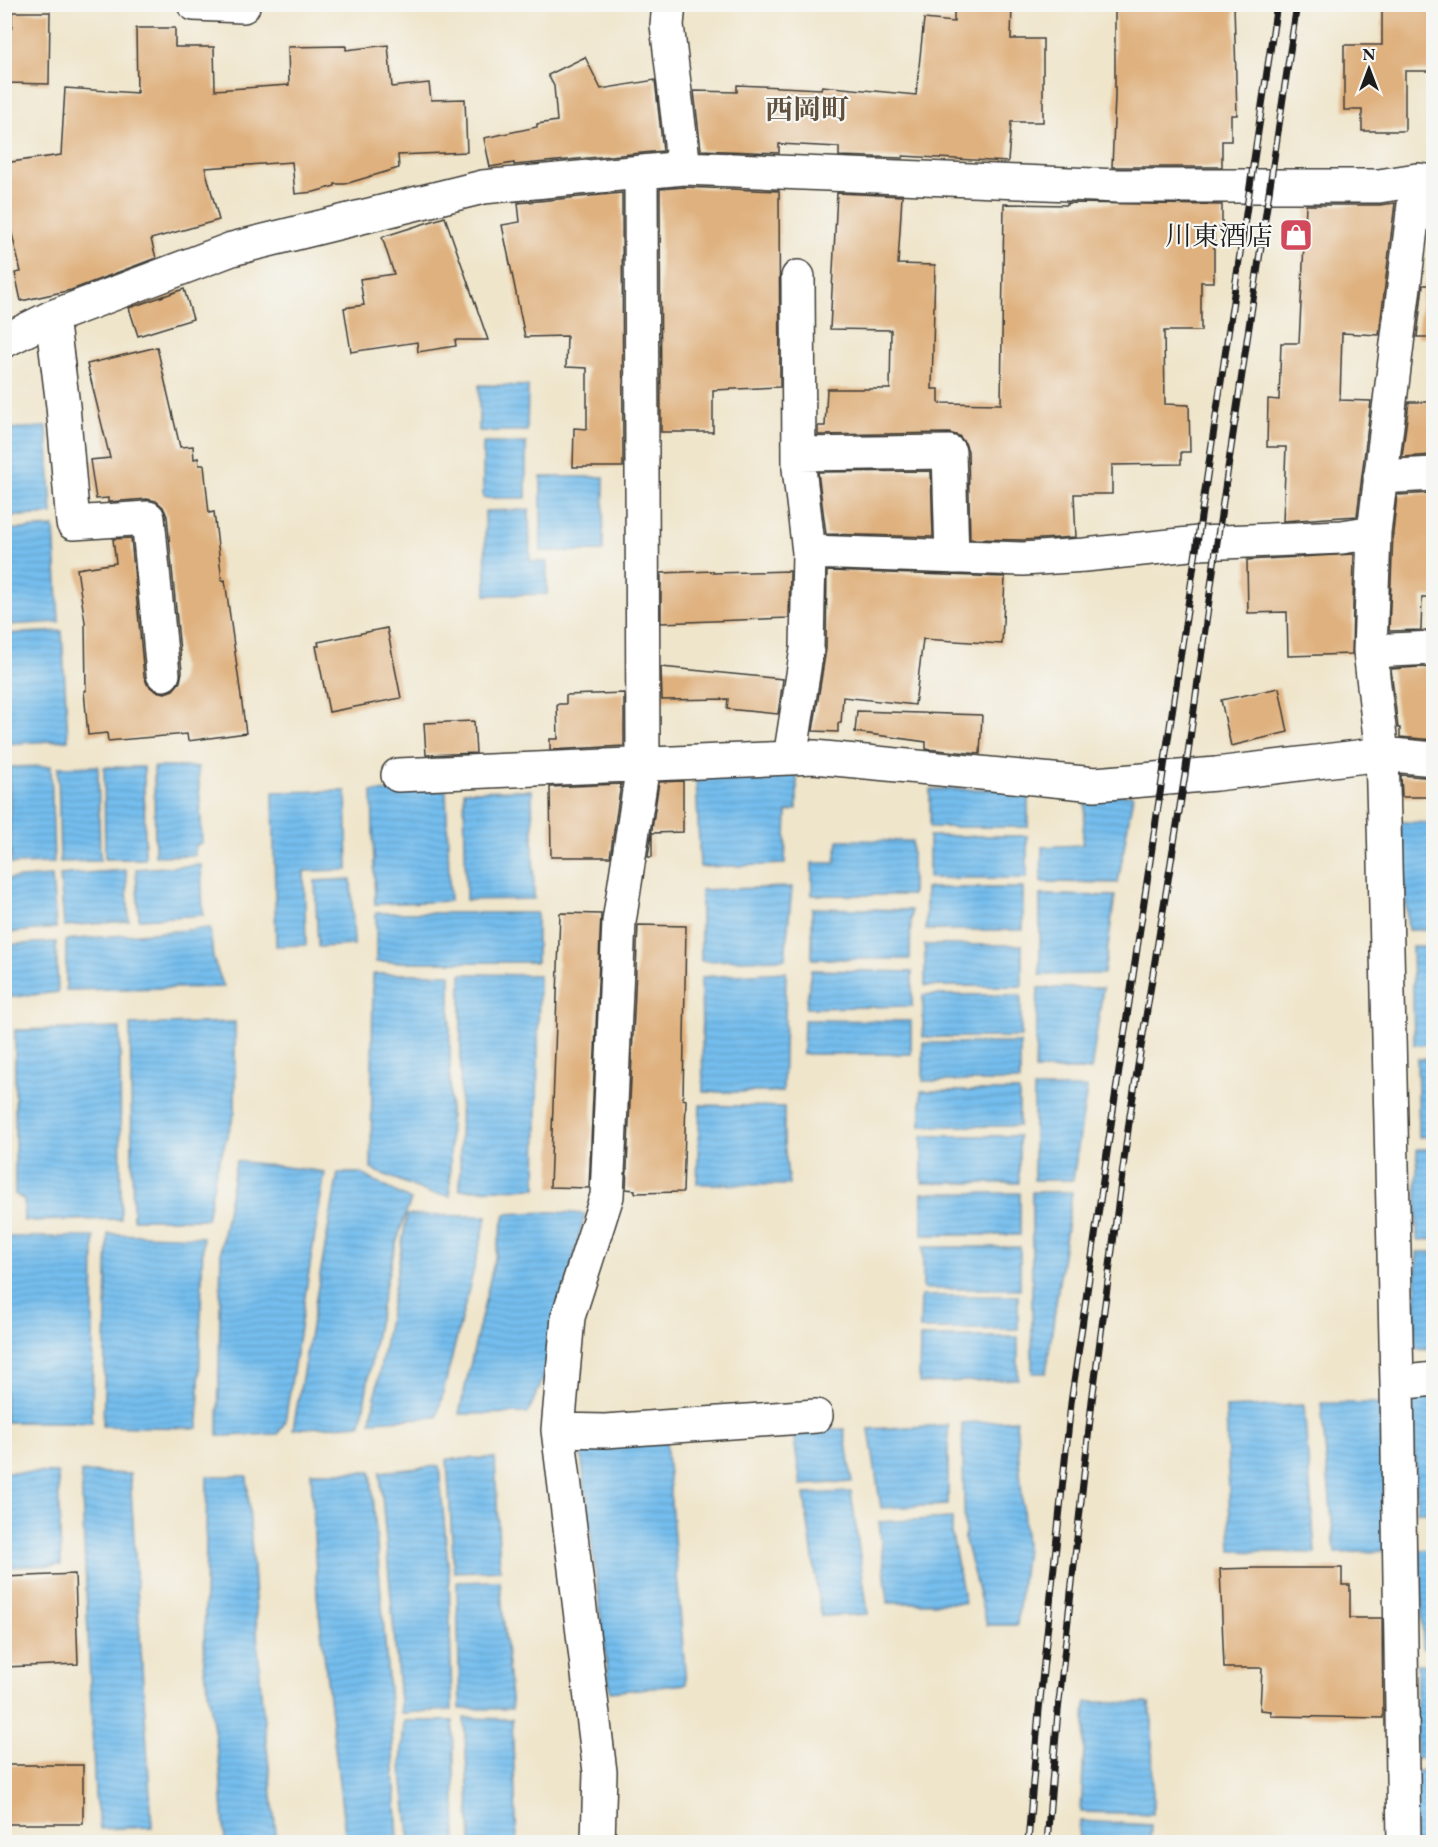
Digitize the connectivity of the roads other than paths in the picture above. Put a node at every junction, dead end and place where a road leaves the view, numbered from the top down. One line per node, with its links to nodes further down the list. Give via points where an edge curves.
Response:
1 (194, 4): 2 (street)
2 (243, 4)
3 (669, 4): 4 (street, via 667,25)
4 (684, 168): 5 (street); 6 (street, via 1118,186 1379,186)
5 (641, 171): 8 (street, via 483,187 232,249); 22 (street)
6 (1425, 181): 12 (street)
7 (798, 277): 10 (street)
8 (52, 317): 9 (street); 18 (street, via 73,524 148,518)
9 (4, 341)
10 (799, 454): 14 (street); 15 (street, via 949,452)
11 (1434, 474): 12 (street)
12 (1380, 477): 13 (street)
13 (1374, 532): 15 (street, via 1034,559); 17 (street)
14 (809, 552): 15 (street); 20 (street, via 807,649)
15 (952, 557)
16 (1434, 648): 17 (street)
17 (1371, 651): 19 (street)
18 (163, 674)
19 (1382, 754): 20 (street, via 1095,784); 21 (street); 25 (street)
20 (790, 758): 22 (street)
21 (1434, 759)
22 (643, 765): 23 (street); 27 (street, via 619,922 607,1196 568,1317)
23 (398, 775)
24 (1434, 1379): 25 (street)
25 (1397, 1383): 29 (street)
26 (816, 1416): 27 (street, via 605,1431)
27 (558, 1430): 28 (street, via 600,1772)
28 (598, 1842)
29 (1404, 1842)

